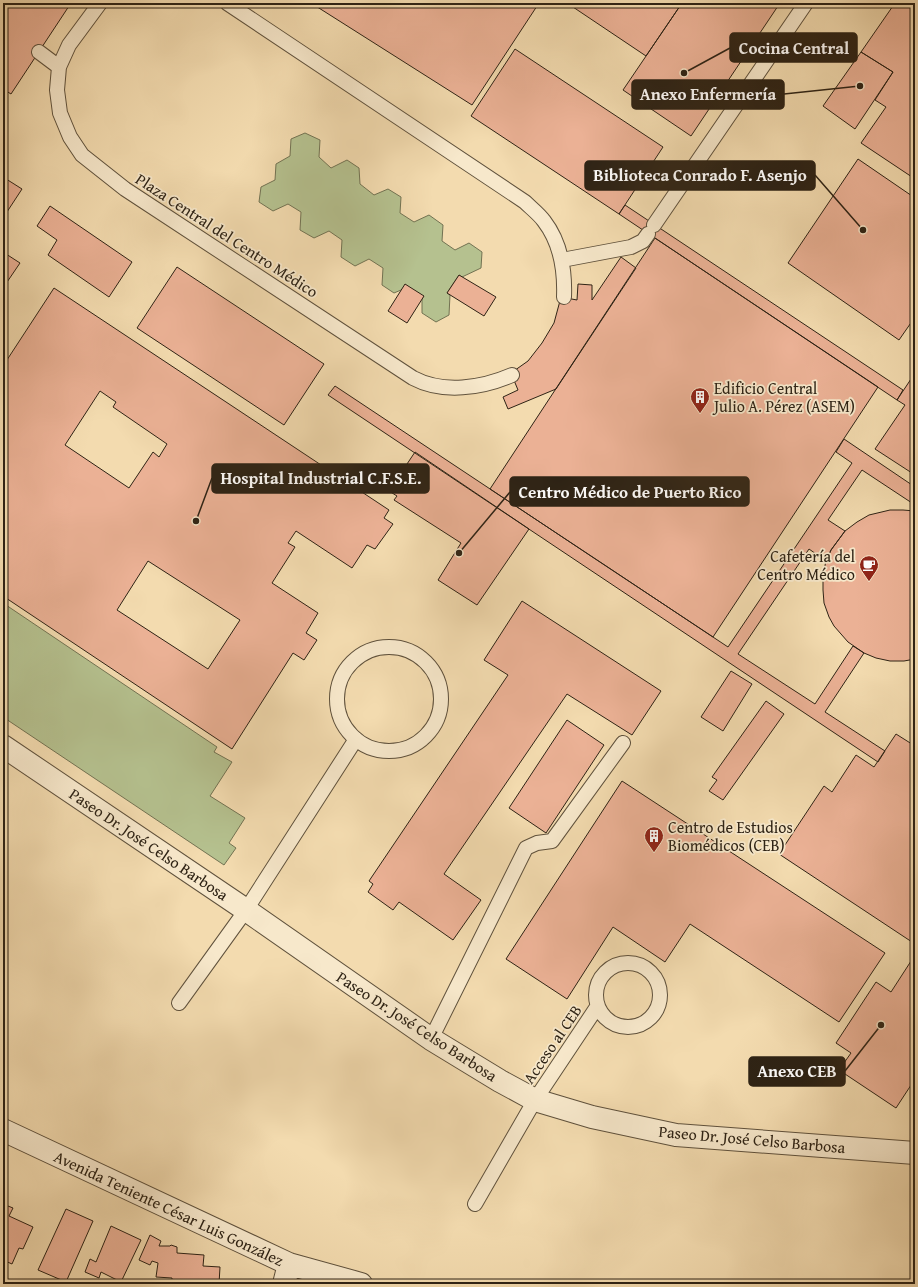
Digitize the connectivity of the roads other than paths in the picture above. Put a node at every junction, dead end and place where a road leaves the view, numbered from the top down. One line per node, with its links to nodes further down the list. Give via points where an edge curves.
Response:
1 (100, 3): 5 (lane, Plaza Central del Centro Médico, via 69,45)
2 (227, 3): 6 (lane, via 525,202 544,220)
3 (806, 3): 6 (lane, via 643,240 631,247)
4 (39, 52): 5 (lane)
5 (58, 67): 8 (lane, Plaza Central del Centro Médico, via 60,114 70,137 82,155 126,189 423,383 458,388)
6 (562, 260): 7 (lane)
7 (564, 297)
8 (512, 375)
9 (356, 739): 9 (lane, via 376,750 393,751 411,746 426,736 436,722 441,705 441,693 435,675 426,662 411,652 383,647 363,654 350,665 343,674 337,702 344,726); 12 (lane)
10 (623, 743): 15 (lane, via 552,841 526,848)
11 (3, 746): 12 (street, Paseo Dr. José Celso Barbosa)
12 (246, 910): 13 (lane); 15 (street, Paseo Dr. José Celso Barbosa)
13 (179, 1003)
14 (597, 1007): 14 (lane, via 611,1023 629,1027 640,1025 653,1016 658,1006 658,983 647,968 632,962 618,964 603,973 598,981 595,993); 16 (lane, Acceso al CEB)
15 (431, 1040): 16 (street, Paseo Dr. José Celso Barbosa)
16 (536, 1100): 18 (street, Paseo Dr. José Celso Barbosa, via 592,1117 676,1135); 19 (lane, Acceso al CEB)
17 (3, 1130): 20 (street, Avenida Teniente César Luis González)
18 (915, 1153)
19 (475, 1204)
20 (286, 1274): 21 (street, Avenida Teniente César Luis González)
21 (361, 1284)

